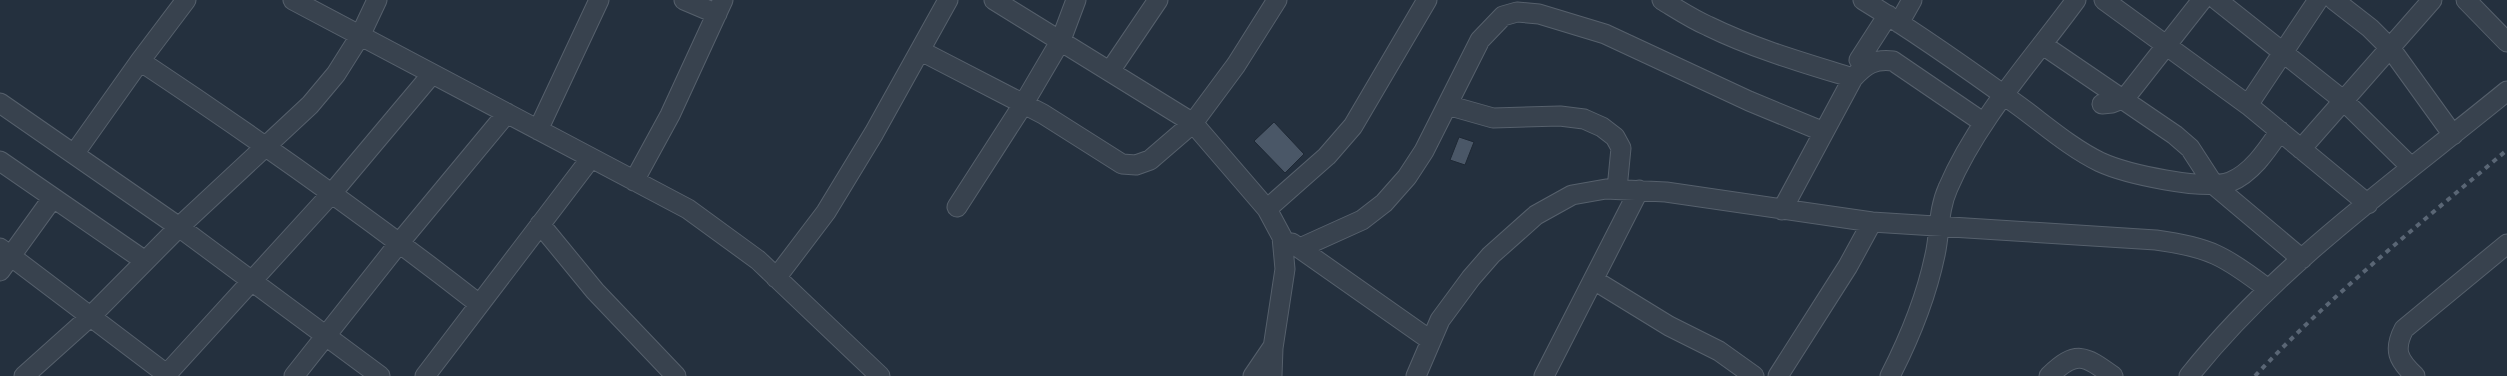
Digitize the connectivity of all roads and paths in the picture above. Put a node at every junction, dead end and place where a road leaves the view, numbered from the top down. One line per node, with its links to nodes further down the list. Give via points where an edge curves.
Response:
1 (186, 0): 34 (street)
2 (293, 0): 25 (street)
3 (377, 0): 25 (street)
4 (599, 0): 50 (street)
5 (684, 0): 23 (street)
6 (948, 0): 31 (street)
7 (994, 0): 26 (street)
8 (1076, 0): 26 (street)
9 (1158, 0): 35 (street)
10 (1277, 0): 48 (street, via 1236,65)
11 (1428, 0): 68 (street, via 1353,126 1327,156)
12 (1662, 0): 37 (street, via 1737,39 1785,58)
13 (1863, 0): 24 (street)
14 (1912, 0): 24 (street)
15 (2076, 0): 28 (street)
16 (2104, 0): 29 (street)
17 (2202, 0): 29 (street)
18 (2217, 0): 32 (street)
19 (2318, 0): 32 (street)
20 (2334, 0): 30 (street)
21 (2432, 0): 30 (street)
22 (2466, 0): 27 (street)
23 (720, 7): 60 (street, via 670,115)
24 (1894, 19): 33 (street); 39 (street)
25 (360, 36): 36 (street); 54 (street, via 336,74 310,105)
26 (1060, 40): 35 (street); 43 (street)
27 (2507, 42)
28 (2043, 45): 39 (street); 40 (street)
29 (2168, 46): 40 (street); 46 (street)
30 (2391, 49): 41 (street); 53 (street)
31 (921, 51): 43 (street); 81 (street, via 826,212)
32 (2283, 51): 41 (street); 46 (street)
33 (1859, 60)
34 (140, 61): 54 (street); 56 (street)
35 (1110, 71): 48 (street)
36 (432, 74): 47 (street); 64 (street)
37 (1853, 78): 49 (street, via 1865,64 1893,61); 52 (street)
38 (2507, 91): 53 (street)
39 (2005, 96): 49 (street); 61 (street, via 2100,162 2152,177)
40 (2122, 99): 44 (street); 61 (street, via 2190,148)
41 (2344, 101): 55 (street); 59 (street)
42 (0, 103): 56 (street)
43 (1024, 104): 48 (street, via 1122,164 1136,165 1150,160); 67 (street)
44 (2102, 104)
45 (1447, 105): 52 (street, via 1480,40 1503,16 1517,12 1547,16 1605,34); 62 (street, via 1493,118 1560,116 1584,119 1602,127 1615,137 1621,148); 77 (street, via 1424,151 1384,203 1362,220)
46 (2248, 105): 51 (street)
47 (507, 113): 50 (street); 75 (street)
48 (1193, 122): 68 (street)
49 (1984, 123): 72 (street, via 1947,190)
50 (538, 130): 57 (street)
51 (2280, 131): 55 (street); 61 (street, via 2261,158 2246,171 2230,181)
52 (1824, 132): 69 (street)
53 (2453, 135): 59 (street)
54 (267, 146): 64 (street); 73 (street)
55 (2302, 149): 66 (street)
56 (74, 154): 73 (street)
57 (591, 158): 60 (street); 71 (street)
58 (0, 161): 65 (street)
59 (2411, 167): 66 (street)
60 (634, 181): 81 (street, via 688,210 758,260)
61 (2214, 185): 79 (street)
62 (1617, 189): 63 (street); 88 (street, via 1572,195 1536,215 1491,255 1471,278 1440,320)
63 (1639, 190): 69 (street); 82 (street)
64 (332, 193): 75 (street); 83 (street)
65 (52, 199): 78 (street); 80 (street)
66 (2368, 204): 79 (street)
67 (957, 207)
68 (1267, 209): 74 (street)
69 (1782, 210): 70 (street)
70 (1872, 222): 72 (street); 102 (street)
71 (540, 224): 85 (street); 95 (street, via 595,291)
72 (1938, 226): 84 (street, via 2191,245 2240,267); 103 (street, via 1937,247 1924,300)
73 (179, 227): 80 (street); 83 (street)
74 (1282, 237): 77 (street); 89 (street, via 1285,269)
75 (400, 242): 85 (street); 87 (street)
76 (2507, 244): 107 (street, via 2404,329 2397,343 2399,356)
77 (1300, 248): 88 (street)
78 (3, 258): 86 (street)
79 (2302, 259): 84 (street)
80 (146, 261): 86 (street)
81 (776, 278): 96 (street)
82 (1594, 280): 100 (street); 101 (street, via 1668,326 1719,352)
83 (252, 281): 87 (street); 90 (street)
84 (2268, 289): 106 (street, via 2219,339)
85 (479, 304): 94 (street)
86 (92, 316): 90 (street); 91 (street)
87 (327, 337): 92 (street); 93 (street)
88 (1430, 340): 99 (street)
89 (1273, 348): 97 (street); 98 (street)
90 (167, 375)
91 (24, 376)
92 (294, 376)
93 (380, 376)
94 (425, 376)
95 (676, 376)
96 (880, 376)
97 (1253, 376)
98 (1272, 376)
99 (1416, 376)
100 (1544, 376)
101 (1754, 376)
102 (1778, 376)
103 (1890, 376)
104 (2049, 376): 105 (street, via 2074,357 2084,357)
105 (2113, 376)
106 (2189, 376)
107 (2415, 376)

